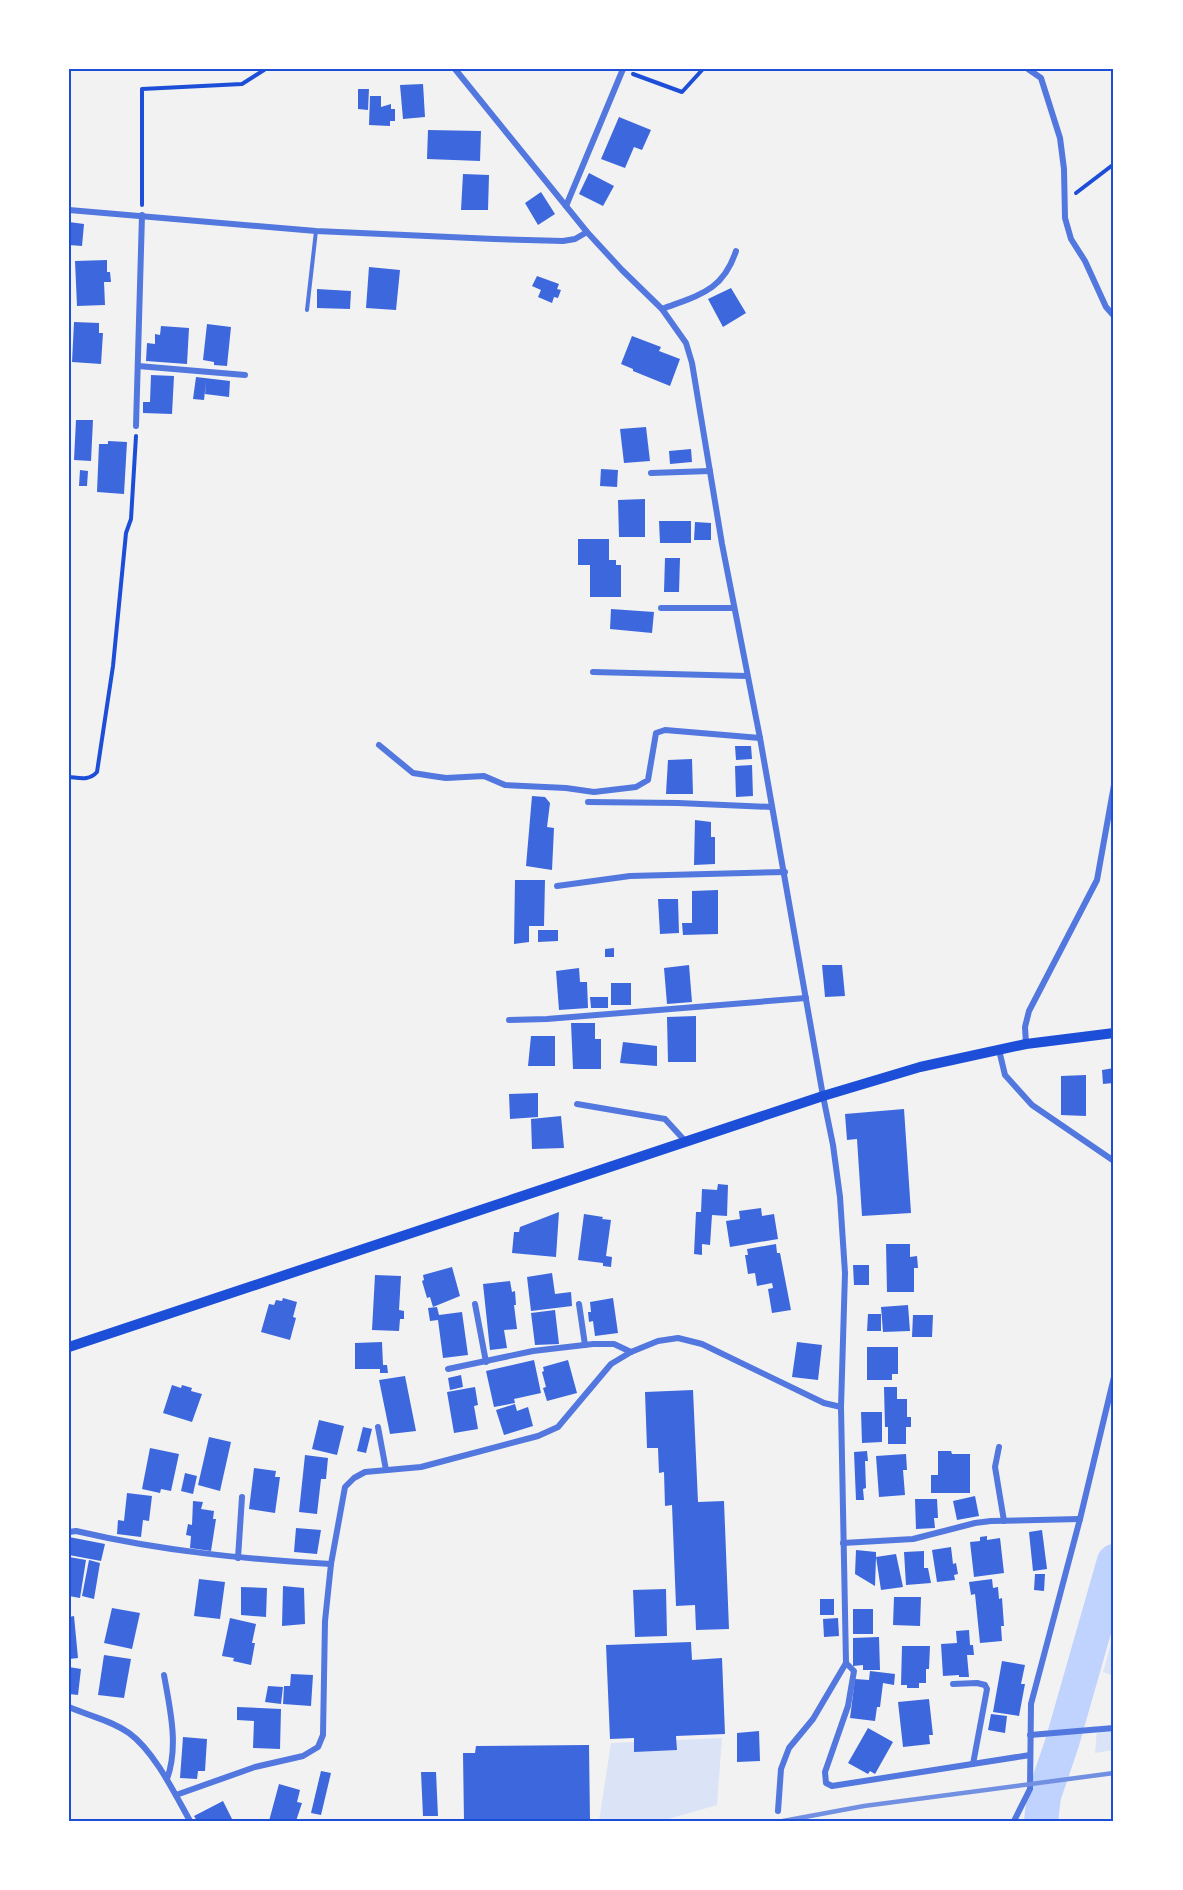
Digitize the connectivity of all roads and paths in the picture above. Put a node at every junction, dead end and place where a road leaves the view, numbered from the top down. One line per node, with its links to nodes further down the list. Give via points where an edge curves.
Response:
1 (455, 69): 8 (street)
2 (623, 69): 3 (path, via 682,92); 8 (street)
3 (703, 69)
4 (1028, 69): 7 (street, via 1041,78 1060,138)
5 (264, 70): 10 (path, via 242,84 142,89)
6 (1114, 164): 7 (path)
7 (1066, 201): 16 (street, via 1065,218 1071,239)
8 (566, 206): 12 (street)
9 (69, 210): 10 (street)
10 (142, 215): 11 (street); 17 (street)
11 (316, 231): 12 (street, via 553,241 575,239); 15 (lane)
12 (587, 232): 14 (street)
13 (736, 251): 14 (street, via 721,281)
14 (662, 309): 20 (street, via 686,342)
15 (307, 310)
16 (1114, 316)
17 (138, 366): 18 (street); 19 (street)
18 (245, 375)
19 (136, 426): 28 (path, via 131,519 126,533 113,666 97,772 84,779)
20 (710, 471): 21 (street); 23 (street)
21 (651, 473)
22 (661, 608): 23 (street)
23 (734, 608): 25 (street)
24 (593, 672): 25 (street)
25 (747, 676): 26 (street)
26 (760, 738): 27 (street, via 665,730 656,733 648,780 636,787 594,792 505,785 484,776 446,778 413,773); 31 (street)
27 (379, 745)
28 (69, 777)
29 (1114, 785): 37 (street, via 1097,880 1029,1011)
30 (588, 802): 31 (street)
31 (772, 807): 32 (street)
32 (785, 872): 33 (street, via 630,876); 34 (street)
33 (556, 886)
34 (806, 998): 35 (street); 39 (street)
35 (509, 1020)
36 (1114, 1033): 37 (main road)
37 (1026, 1044): 38 (main road)
38 (999, 1050): 39 (main road, via 920,1067); 42 (street, via 1005,1075 1032,1105)
39 (823, 1096): 41 (main road); 51 (street, via 840,1197 845,1273)
40 (577, 1104): 41 (street, via 665,1119)
41 (686, 1142): 46 (main road)
42 (1114, 1161)
43 (475, 1304): 48 (street)
44 (579, 1304): 45 (street)
45 (585, 1345): 47 (street, via 614,1344); 48 (street)
46 (69, 1347)
47 (631, 1352): 51 (street, via 678,1338 702,1344 824,1403); 54 (street, via 611,1364 558,1427 538,1436 421,1467)
48 (486, 1362): 49 (street)
49 (448, 1369)
50 (1114, 1377): 56 (street)
51 (841, 1407): 59 (street)
52 (378, 1427): 54 (street)
53 (999, 1447): 57 (street, via 995,1467)
54 (386, 1470): 61 (street, via 358,1474 345,1487)
55 (242, 1497): 60 (street)
56 (1080, 1519): 57 (street); 67 (street, via 1031,1704)
57 (1004, 1521): 59 (street, via 975,1523 913,1539)
58 (69, 1532): 60 (street)
59 (843, 1543): 62 (street)
60 (238, 1558): 61 (street)
61 (331, 1564): 71 (street, via 323,1735 318,1747 303,1756 255,1767)
62 (846, 1663): 69 (street, via 854,1671 848,1706 825,1772 826,1783 838,1786); 72 (street, via 813,1719 789,1748 781,1769)
63 (164, 1675): 70 (street, via 174,1740)
64 (953, 1684): 69 (street, via 977,1683 987,1689)
65 (69, 1707): 70 (street, via 129,1733)
66 (1114, 1728): 67 (street)
67 (1030, 1735): 68 (street)
68 (1030, 1755): 69 (street); 74 (street, via 1030,1789)
69 (973, 1764)
70 (167, 1779): 71 (street)
71 (176, 1795): 73 (street)
72 (778, 1811)
73 (190, 1821)
74 (1014, 1821)

